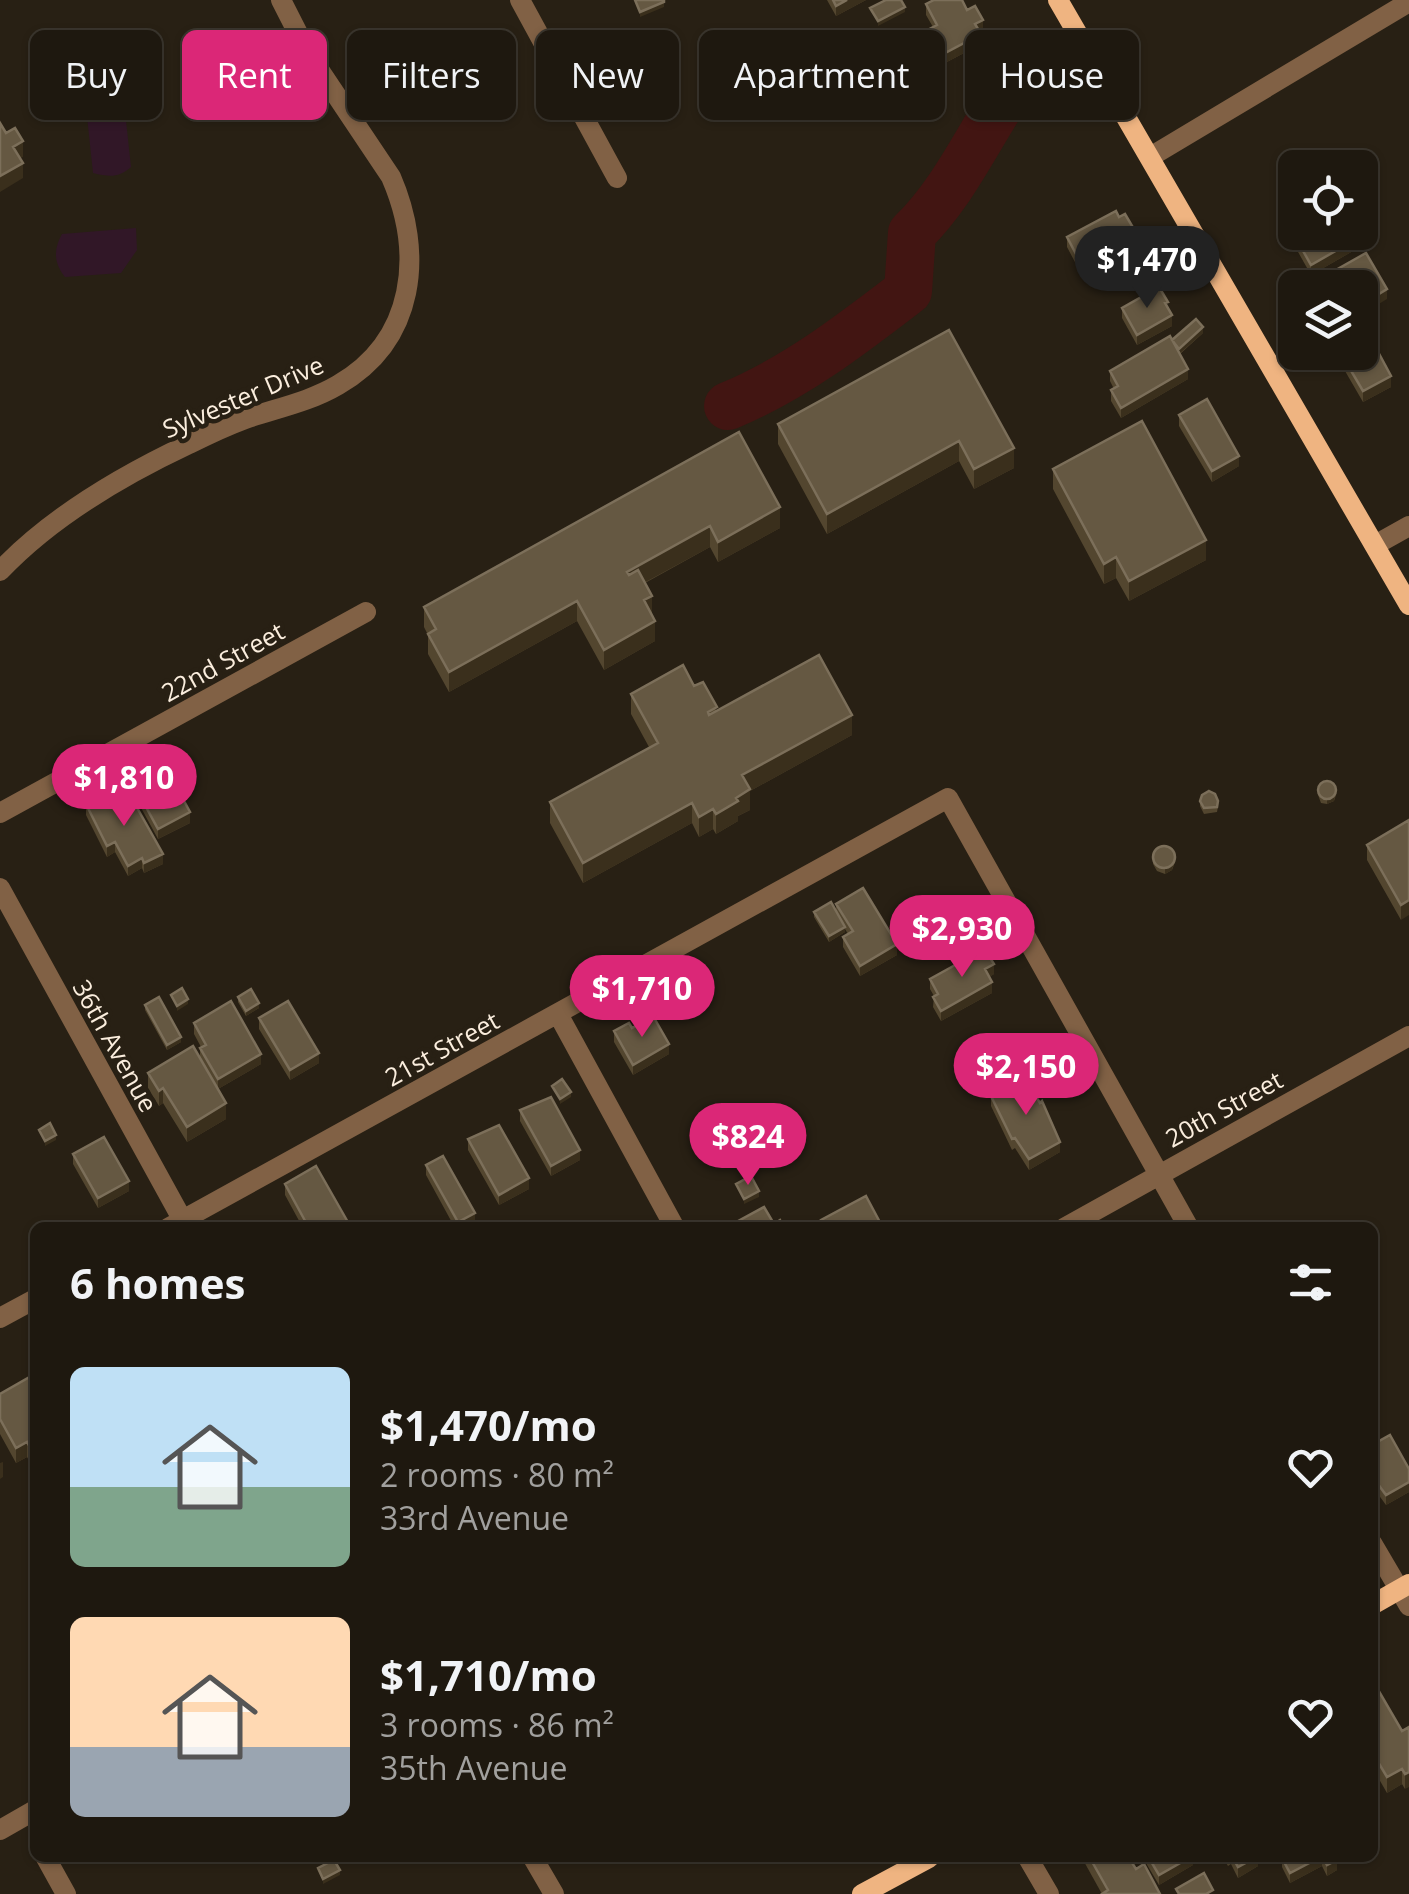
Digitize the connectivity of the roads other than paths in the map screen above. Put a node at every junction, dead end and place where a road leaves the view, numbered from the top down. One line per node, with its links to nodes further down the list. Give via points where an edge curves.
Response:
1 (281, 0): 9 (street, Sylvester Drive, via 401,200 412,256 402,310 376,350 341,384 244,420 124,478 58,520)
2 (520, 0): 6 (street)
3 (1058, 0): 5 (street)
4 (1409, 2): 5 (street)
5 (1150, 157): 8 (street)
6 (618, 178)
7 (1409, 526): 8 (street)
8 (1375, 545): 10 (street)
9 (0, 570)
10 (1409, 605)
11 (366, 612): 12 (street, 22nd Street)
12 (0, 813)
13 (0, 888): 17 (street, 36th Avenue)
14 (558, 1014): 16 (street, 21st Street, via 948,798); 18 (street, 21st Street); 19 (street)
15 (1409, 1036): 16 (street, 20th Street)
16 (1158, 1174): 20 (street, 20th Street); 21 (street)
17 (177, 1222)
18 (184, 1222)
19 (672, 1222)
20 (1074, 1222)
21 (1185, 1222)
22 (30, 1303): 23 (street)
23 (0, 1318)
24 (1378, 1553): 25 (street)
25 (1406, 1593): 26 (street)
26 (1378, 1602)
27 (29, 1814): 28 (street)
28 (0, 1830)
29 (48, 1862): 33 (street)
30 (535, 1862): 34 (street)
31 (922, 1862): 35 (street)
32 (1030, 1862): 36 (street)
33 (66, 1894)
34 (554, 1894)
35 (862, 1894)
36 (1048, 1894)

